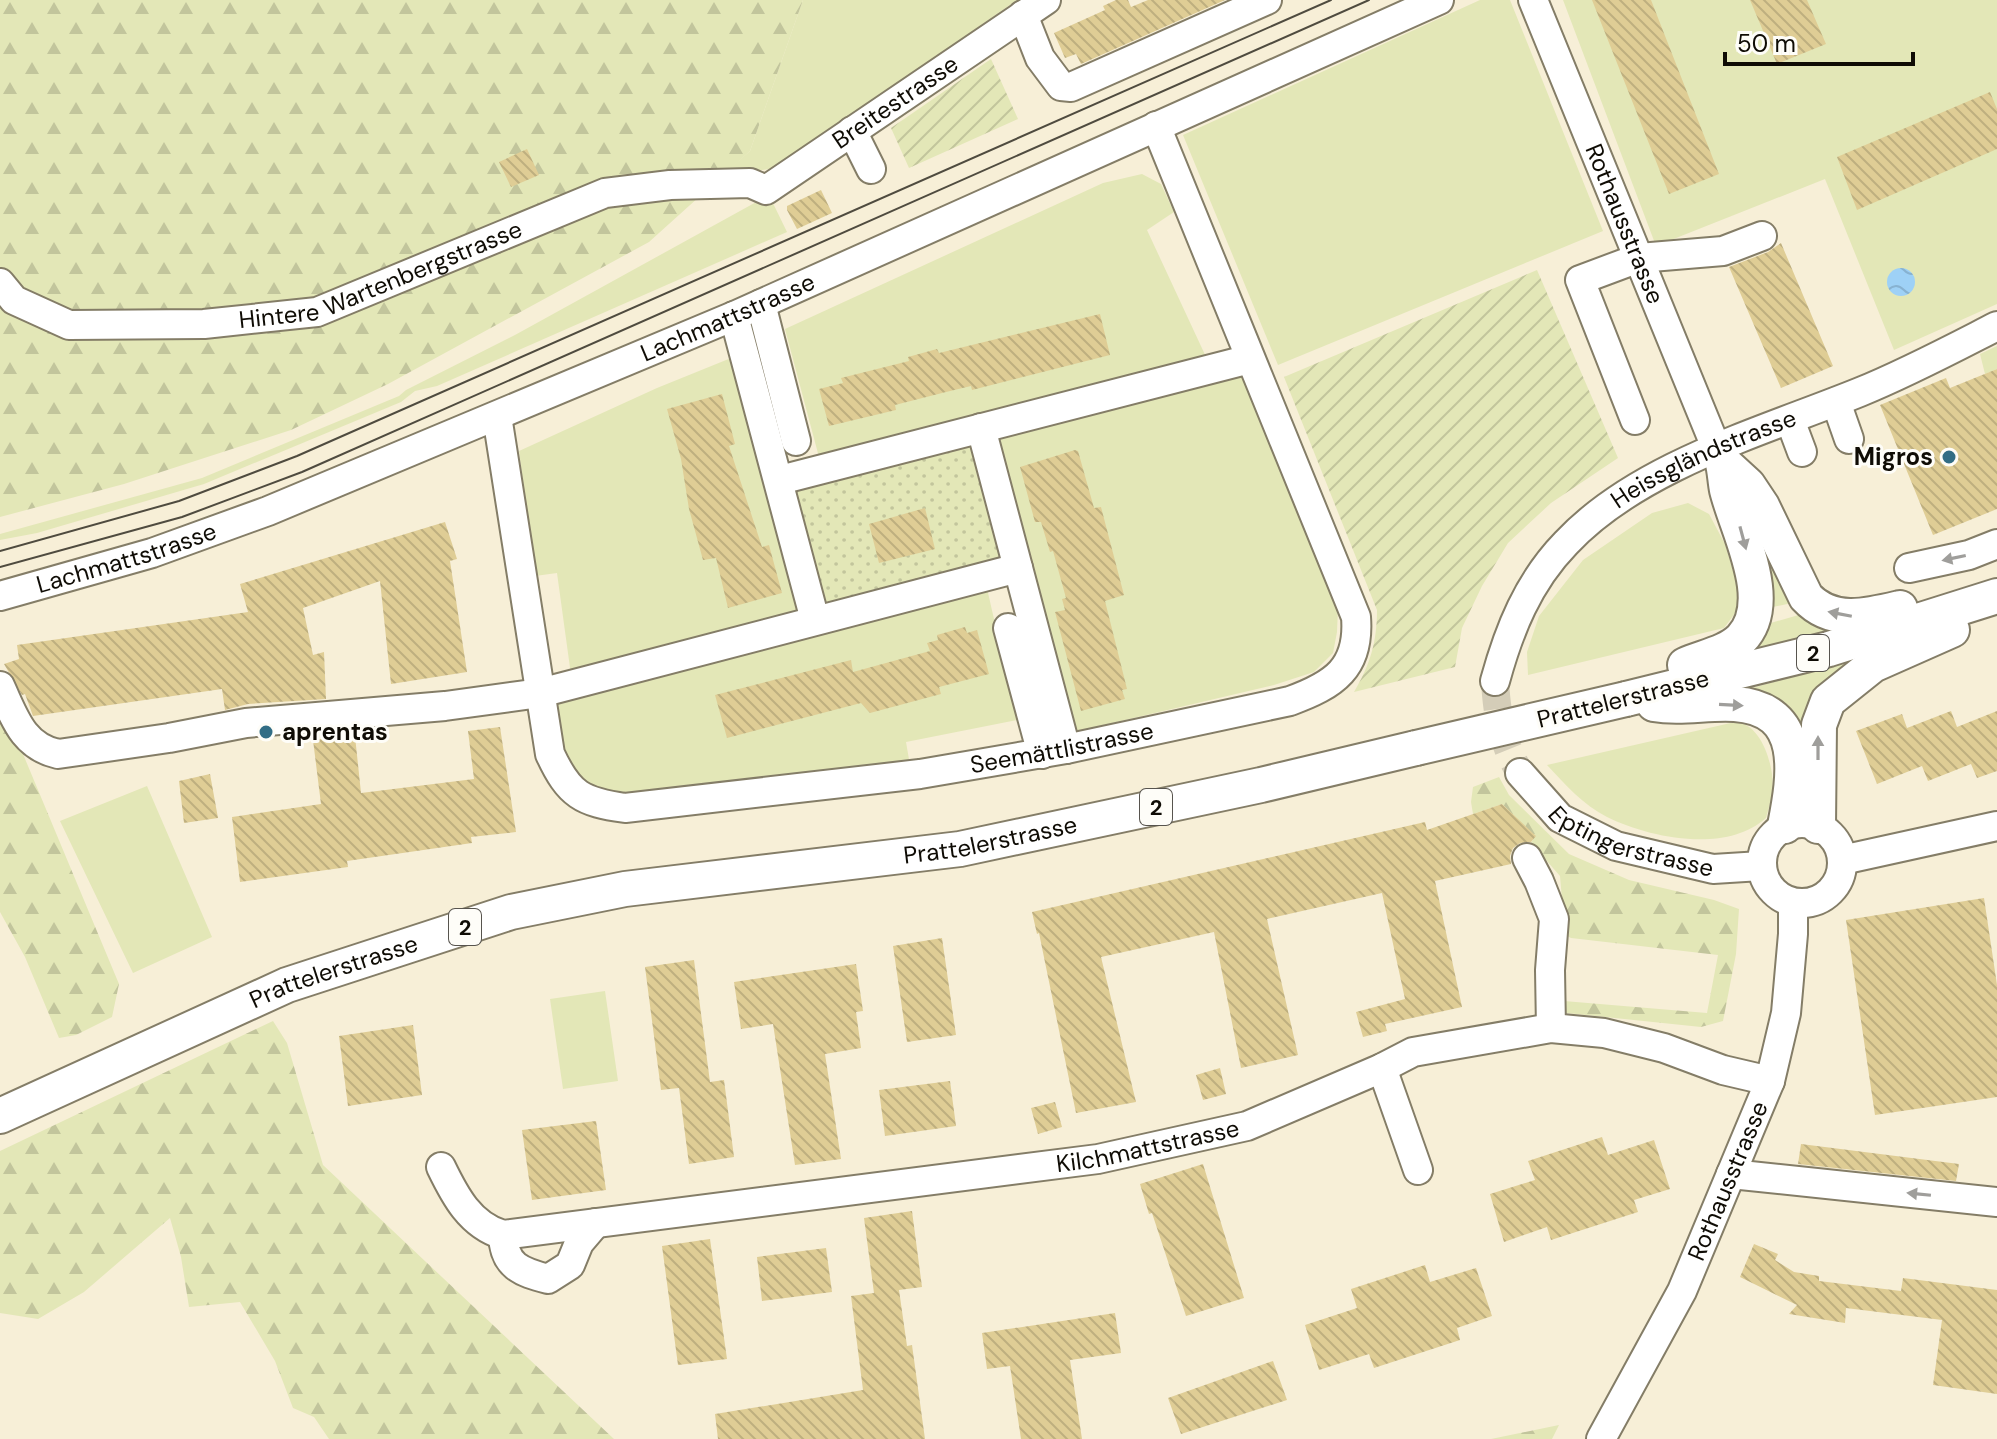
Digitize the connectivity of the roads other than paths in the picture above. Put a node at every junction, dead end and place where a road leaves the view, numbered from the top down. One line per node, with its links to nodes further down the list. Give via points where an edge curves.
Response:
1 (1267, 0): 4 (street, Breitestrasse, via 1071,87 1061,86 1040,58)
2 (1439, 0): 5 (street, Lachmattstrasse)
3 (1533, 0): 10 (street, Rothausstrasse)
4 (1035, 7): 6 (street, Breitestrasse)
5 (1156, 126): 12 (street, Lachmattstrasse); 15 (street, Seemättlistrasse)
6 (852, 131): 7 (street); 8 (street, Breitestrasse)
7 (871, 169)
8 (766, 190): 11 (street, Hintere Wartenbergstrasse, via 750,183 605,193 317,312 204,324 69,325 14,300)
9 (1762, 236): 10 (street, via 1723,251)
10 (1639, 258): 18 (street, via 1580,280); 24 (street, Rothausstrasse)
11 (0, 283)
12 (761, 304): 13 (street, Lachmattstrasse); 22 (street)
13 (734, 316): 17 (street, Lachmattstrasse); 25 (street)
14 (1997, 326): 16 (street, Heissgländstrasse)
15 (1250, 359): 20 (street); 39 (street, Seemättlistrasse, via 1356,617 1350,661 1318,691 1290,701)
16 (1836, 402): 19 (street, Heissgländstrasse); 21 (street)
17 (497, 416): 30 (street, Lachmattstrasse, via 152,553); 37 (street, Seemättlistrasse)
18 (1635, 420)
19 (1790, 420): 23 (street); 24 (street, Heissgländstrasse)
20 (981, 428): 25 (street); 27 (street)
21 (1849, 439)
22 (796, 441)
23 (1802, 452)
24 (1720, 456): 29 (main road, one-way to 24, via 1870,615 1828,612 1806,597 1762,506); 35 (street, Heissgländstrasse, via 1681,463 1612,503 1566,542 1516,616); 38 (main road, one-way to 38, via 1753,575 1755,619 1730,648 1673,670)
25 (780, 480): 33 (street)
26 (1997, 544): 28 (street, one-way to 28)
27 (1018, 568): 33 (street); 39 (street)
28 (1909, 568)
29 (1997, 583)
30 (0, 596)
31 (1997, 596): 38 (main road, Prattelerstrasse / 2, via 1829,649)
32 (1997, 611): 42 (main road, one-way to 32, via 1819,725 1828,701 1873,665)
33 (815, 620): 37 (street)
34 (1008, 628): 39 (street)
35 (1495, 681)
36 (0, 686): 37 (street, via 21,732 44,751 58,754 246,723)
37 (540, 693): 39 (street, Seemättlistrasse, via 550,754 562,779 580,796 625,808 920,774)
38 (1626, 699): 41 (main road, one-way to 41, via 1672,708 1737,704 1763,709 1782,724 1791,744 1794,781); 51 (main road, Prattelerstrasse / 2, bridge, via 960,849 625,889 511,912 287,985)
39 (1054, 751)
40 (1520, 773): 46 (street, Eptingerstrasse, via 1560,818 1616,846 1713,869)
41 (1785, 826): 42 (street); 46 (street, via 1767,842)
42 (1818, 826): 45 (street, via 1835,840)
43 (1997, 826): 45 (street)
44 (1527, 858): 48 (street, via 1554,919)
45 (1842, 860): 47 (street, via 1828,894)
46 (1761, 866): 47 (street, via 1771,890)
47 (1793, 903): 50 (street, Rothausstrasse, via 1786,1013)
48 (1551, 1028): 49 (street, Kilchmattstrasse, via 1413,1052); 50 (street, Kilchmattstrasse, via 1604,1033)
49 (1382, 1068): 53 (street); 56 (street, Kilchmattstrasse, via 1247,1126 1098,1159)
50 (1770, 1081): 54 (street, Rothausstrasse)
51 (0, 1116)
52 (441, 1167): 57 (street, via 457,1201 487,1230)
53 (1418, 1170)
54 (1731, 1174): 55 (street, one-way to 54); 58 (street, Rothausstrasse, via 1682,1291)
55 (1997, 1202)
56 (596, 1223): 57 (street, Kilchmattstrasse); 57 (street, via 570,1265 548,1279 521,1272 503,1251)
57 (503, 1235)
58 (1601, 1439)

